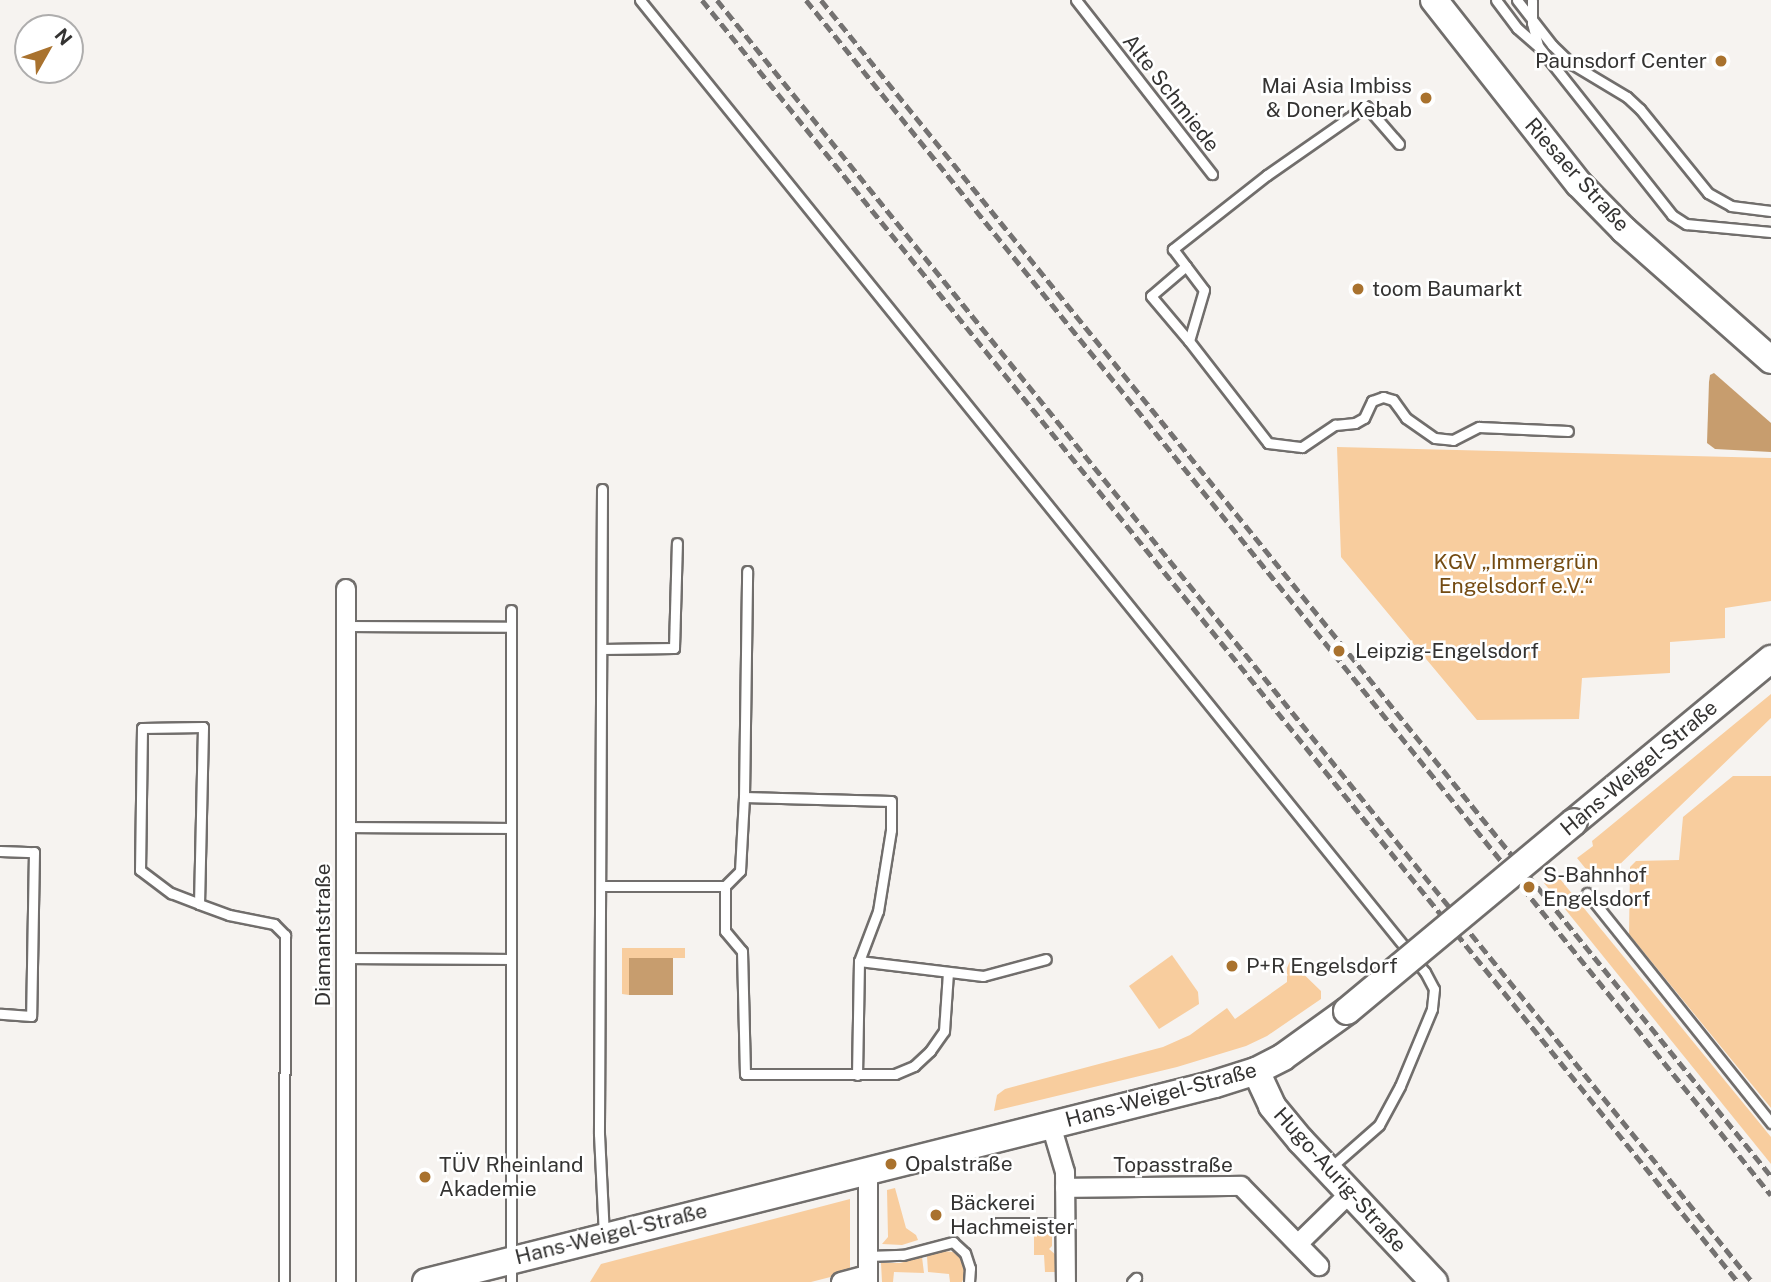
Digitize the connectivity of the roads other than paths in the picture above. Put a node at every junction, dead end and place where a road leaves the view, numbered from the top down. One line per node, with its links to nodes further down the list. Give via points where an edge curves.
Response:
1 (640, 0): 45 (lane, via 1425,972 1434,989 1432,1009 1400,1086 1378,1125)
2 (1076, 0): 10 (lane, Alte Schmiede)
3 (1434, 0): 15 (street, Riesaer Straße, via 1579,184)
4 (1496, 0): 8 (lane)
5 (1517, 0): 7 (lane)
6 (1532, 0): 7 (lane)
7 (1534, 23): 8 (lane); 11 (lane, via 1572,64 1640,109 1707,192 1731,206)
8 (1539, 47): 12 (lane, via 1672,215 1686,224)
9 (1399, 144): 13 (lane, via 1366,106 1173,249)
10 (1212, 174)
11 (1771, 211)
12 (1771, 232)
13 (1186, 266): 14 (lane, via 1203,290); 14 (lane, via 1150,296)
14 (1189, 341): 16 (lane, via 1268,443 1302,447 1335,425 1364,418 1372,401 1383,397 1434,438 1453,440 1479,427)
15 (1771, 360)
16 (1568, 431)
17 (602, 489): 24 (lane)
18 (677, 542): 24 (lane, via 674,648)
19 (747, 571): 26 (lane)
20 (346, 589): 22 (street, Diamantstraße)
21 (511, 610): 23 (lane)
22 (346, 626): 23 (lane); 27 (street, Diamantstraße)
23 (510, 627): 28 (lane)
24 (602, 649): 30 (lane)
25 (1771, 659): 40 (street, Hans-Weigel-Straße, bridge, via 1347,1011)
26 (744, 797): 31 (lane, via 740,871); 37 (lane, via 891,801 878,911)
27 (346, 827): 28 (lane); 34 (street, Diamantstraße)
28 (510, 828): 35 (lane)
29 (0, 851): 39 (lane, via 34,852 30,1016)
30 (602, 886): 31 (lane); 50 (lane, via 599,1134)
31 (725, 886): 41 (lane, via 725,931 742,951 745,1074)
32 (1587, 893): 42 (lane)
33 (199, 904): 33 (lane, via 203,727 142,727 140,870 171,893); 56 (lane, via 274,924 285,935)
34 (346, 958): 35 (lane); 57 (street, Diamantstraße)
35 (510, 958): 54 (lane)
36 (1046, 959): 38 (lane, via 983,976)
37 (859, 961): 38 (lane); 41 (lane)
38 (948, 972): 41 (lane, via 944,1031 930,1051 914,1066 895,1074)
39 (0, 1014)
40 (1256, 1071): 43 (street, Hans-Weigel-Straße); 45 (street, Hugo-Aurig-Straße, via 1272,1106)
41 (857, 1074)
42 (1771, 1123)
43 (1051, 1125): 44 (street, Hans-Weigel-Straße); 46 (street)
44 (868, 1169): 50 (street, Hans-Weigel-Straße); 52 (street)
45 (1327, 1170): 47 (street, Hugo-Aurig-Straße)
46 (1065, 1188): 49 (street); 51 (street, Topasstraße, via 1241,1186)
47 (1350, 1193): 51 (street); 62 (street, Hugo-Aurig-Straße)
48 (997, 1223): 49 (lane)
49 (1066, 1223): 61 (street)
50 (604, 1236): 54 (street, Hans-Weigel-Straße)
51 (1298, 1244): 53 (street, Topasstraße)
52 (868, 1256): 55 (street); 60 (lane, via 903,1255 953,1242 965,1253)
53 (1318, 1266)
54 (511, 1271): 58 (street, Hans-Weigel-Straße)
55 (868, 1279): 59 (street)
56 (284, 1282)
57 (346, 1282)
58 (426, 1282)
59 (841, 1282)
60 (969, 1282)
61 (1066, 1282)
62 (1434, 1282)

